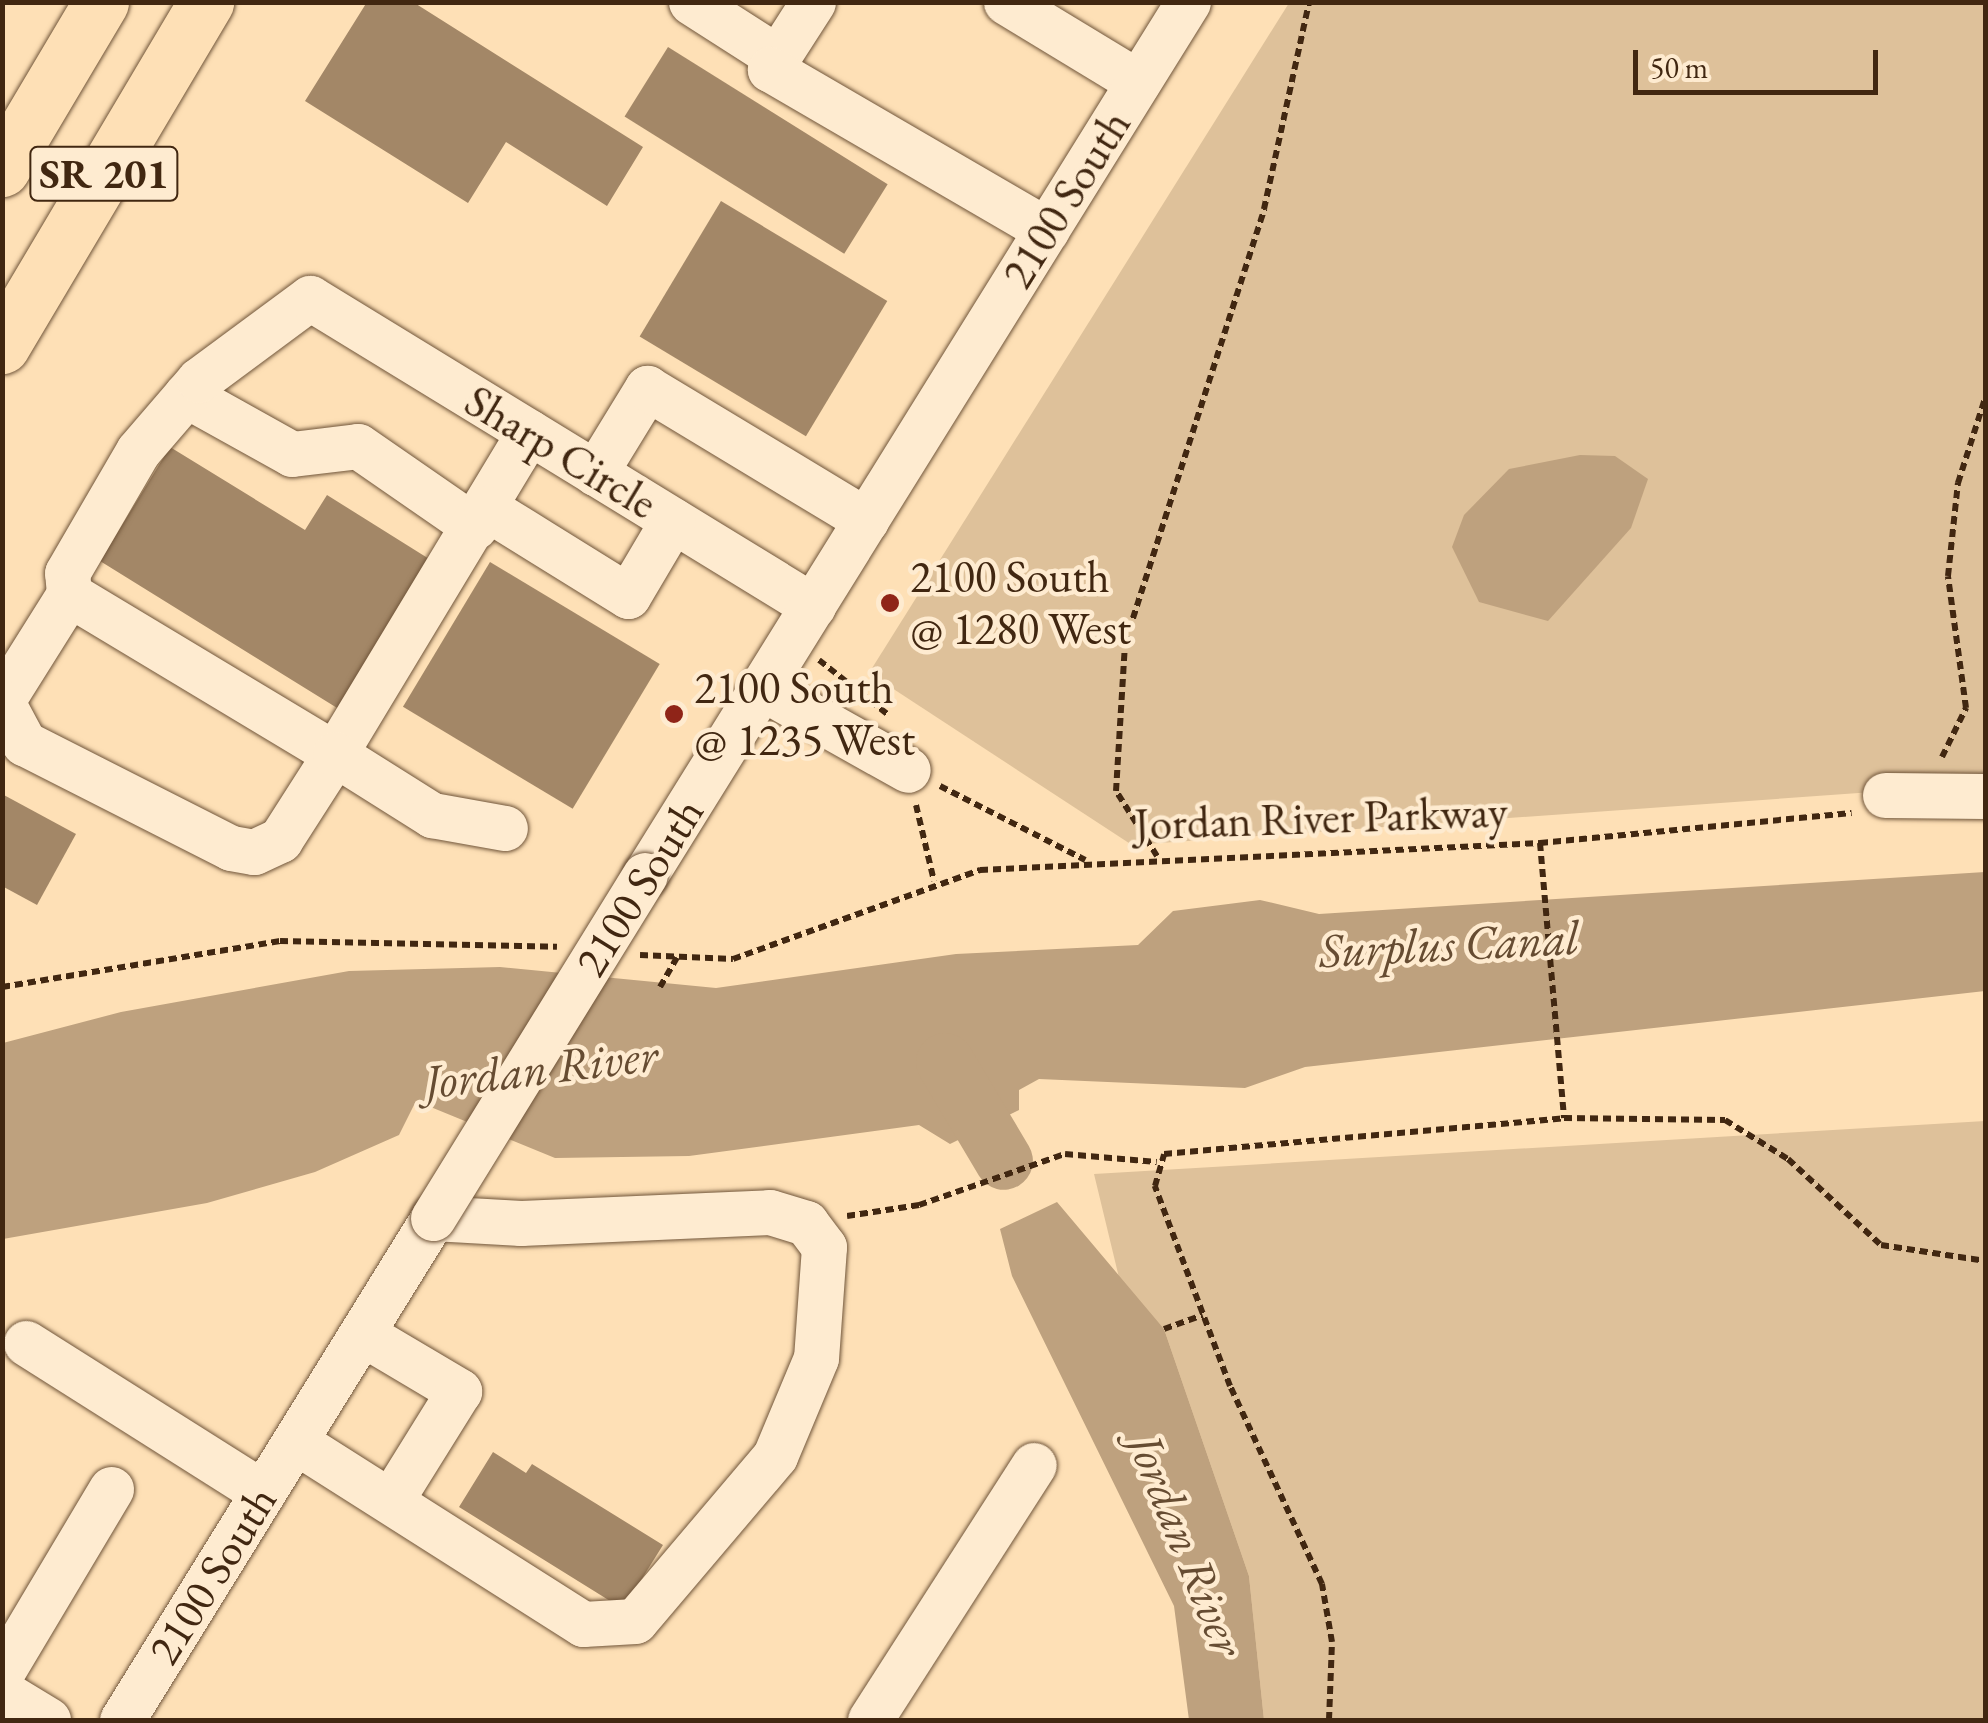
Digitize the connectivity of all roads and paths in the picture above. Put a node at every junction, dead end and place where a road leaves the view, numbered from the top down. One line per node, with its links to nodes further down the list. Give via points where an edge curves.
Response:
1 (101, 2): 10 (highway, SR 201)
2 (206, 2): 12 (highway, SR 201)
3 (690, 2): 8 (street)
4 (812, 2): 8 (street)
5 (1188, 2): 9 (street, 2100 South)
6 (1309, 2): 30 (path, via 1264,209 1125,643 1116,792)
7 (1019, 11): 9 (street)
8 (778, 58): 11 (street, via 770,69)
9 (1138, 82): 11 (street, 2100 South)
10 (2, 169)
11 (1047, 230): 19 (street, 2100 South)
12 (2, 346)
13 (186, 395): 15 (street, Sharp Circle, via 310,298); 17 (street, via 292,454 358,446); 20 (street, via 111,497 67,573)
14 (1986, 395): 26 (path, via 1958,483 1948,576 1966,708 1929,772)
15 (529, 432): 16 (street, Sharp Circle); 17 (street)
16 (595, 472): 18 (street, Sharp Circle); 19 (street, via 647,388)
17 (480, 517): 18 (street, via 628,596); 24 (street)
18 (674, 520): 21 (street, Sharp Circle)
19 (866, 520): 21 (street, 2100 South)
20 (70, 594): 23 (street); 24 (street)
21 (813, 606): 22 (street, 2100 South)
22 (762, 688): 25 (street); 37 (street, 2100 South, bridge)
23 (2, 702): 24 (street, via 24,744 254,852 280,840)
24 (335, 754): 28 (street, via 432,815)
25 (908, 770): 31 (path)
26 (1886, 796): 27 (street); 29 (path, via 1839,820)
27 (1986, 796)
28 (506, 828)
29 (1540, 843): 30 (path, Jordan River Parkway); 35 (path, Jordan River Parkway)
30 (1158, 856): 31 (path, Jordan River Parkway)
31 (1086, 861): 34 (path, Jordan River Parkway, via 980,870 733,959 677,958)
32 (483, 940): 33 (path, via 247,944)
33 (2, 987)
34 (660, 987)
35 (1564, 1118): 36 (path, via 1174,1150); 39 (path, via 1724,1120 1788,1159 1880,1245)
36 (1157, 1162): 38 (path, via 1064,1154 919,1205); 40 (path, via 1155,1186)
37 (434, 1218): 38 (street, via 520,1223 770,1212); 42 (street, 2100 South)
38 (806, 1223): 48 (street, via 824,1247 826,1296 816,1358 775,1456 635,1621 583,1624 444,1541)
39 (1986, 1261)
40 (1203, 1315): 41 (path); 53 (path, via 1322,1584 1332,1642)
41 (1164, 1328)
42 (362, 1334): 44 (street, 2100 South); 48 (street, via 460,1391)
43 (26, 1343): 47 (street)
44 (296, 1442): 47 (street, 2100 South); 48 (street)
45 (1034, 1465): 52 (street)
46 (111, 1489): 49 (street)
47 (263, 1493): 51 (street, 2100 South)
48 (393, 1498)
49 (5, 1666): 50 (street)
50 (48, 1720)
51 (122, 1720)
52 (870, 1720)
53 (1328, 1720)

